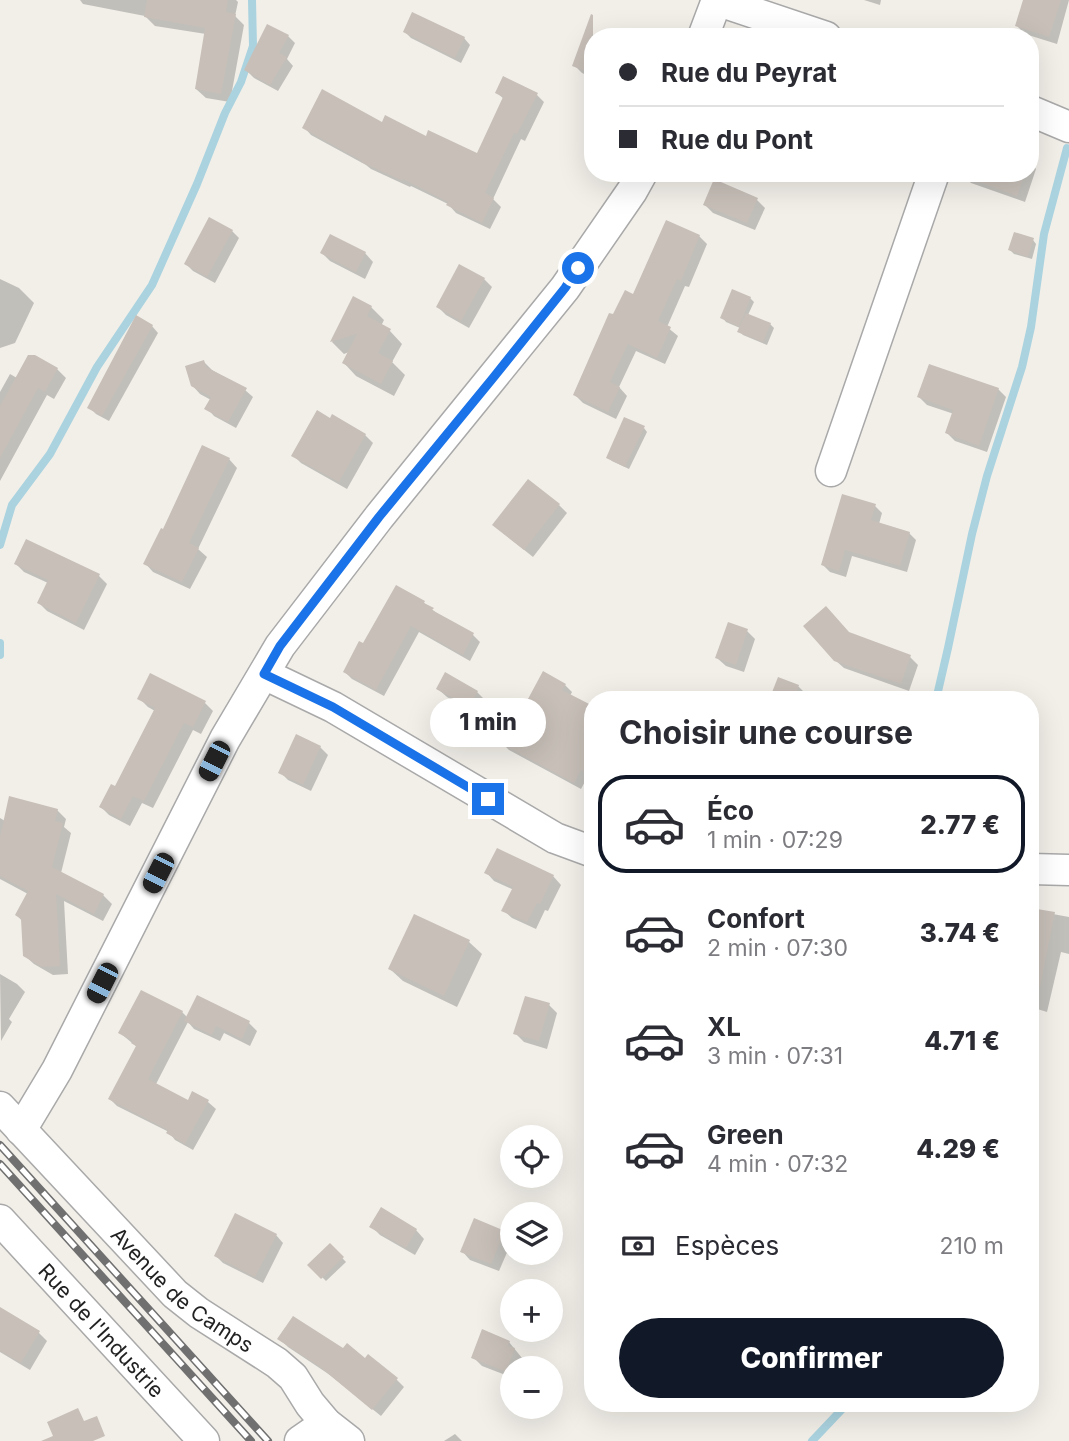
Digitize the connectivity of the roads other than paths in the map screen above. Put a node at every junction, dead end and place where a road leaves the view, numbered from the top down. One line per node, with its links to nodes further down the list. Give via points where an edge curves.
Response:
1 (716, 0): 2 (street); 3 (street)
2 (706, 28)
3 (799, 28)
4 (1039, 114): 5 (street)
5 (1069, 127)
6 (637, 182): 9 (street, via 565,288 379,517 280,646)
7 (931, 182): 8 (street)
8 (831, 471)
9 (264, 674): 10 (street, via 333,707 555,838); 14 (street, via 225,739 57,1070)
10 (584, 849)
11 (1039, 869): 12 (street)
12 (1069, 870)
13 (0, 1107): 14 (street, Avenue de Camps)
14 (21, 1130): 16 (street, Avenue de Camps, via 175,1294 293,1377 310,1404)
15 (0, 1220): 17 (street, Rue de l'Industrie)
16 (337, 1432): 18 (street)
17 (204, 1441)
18 (300, 1441)

